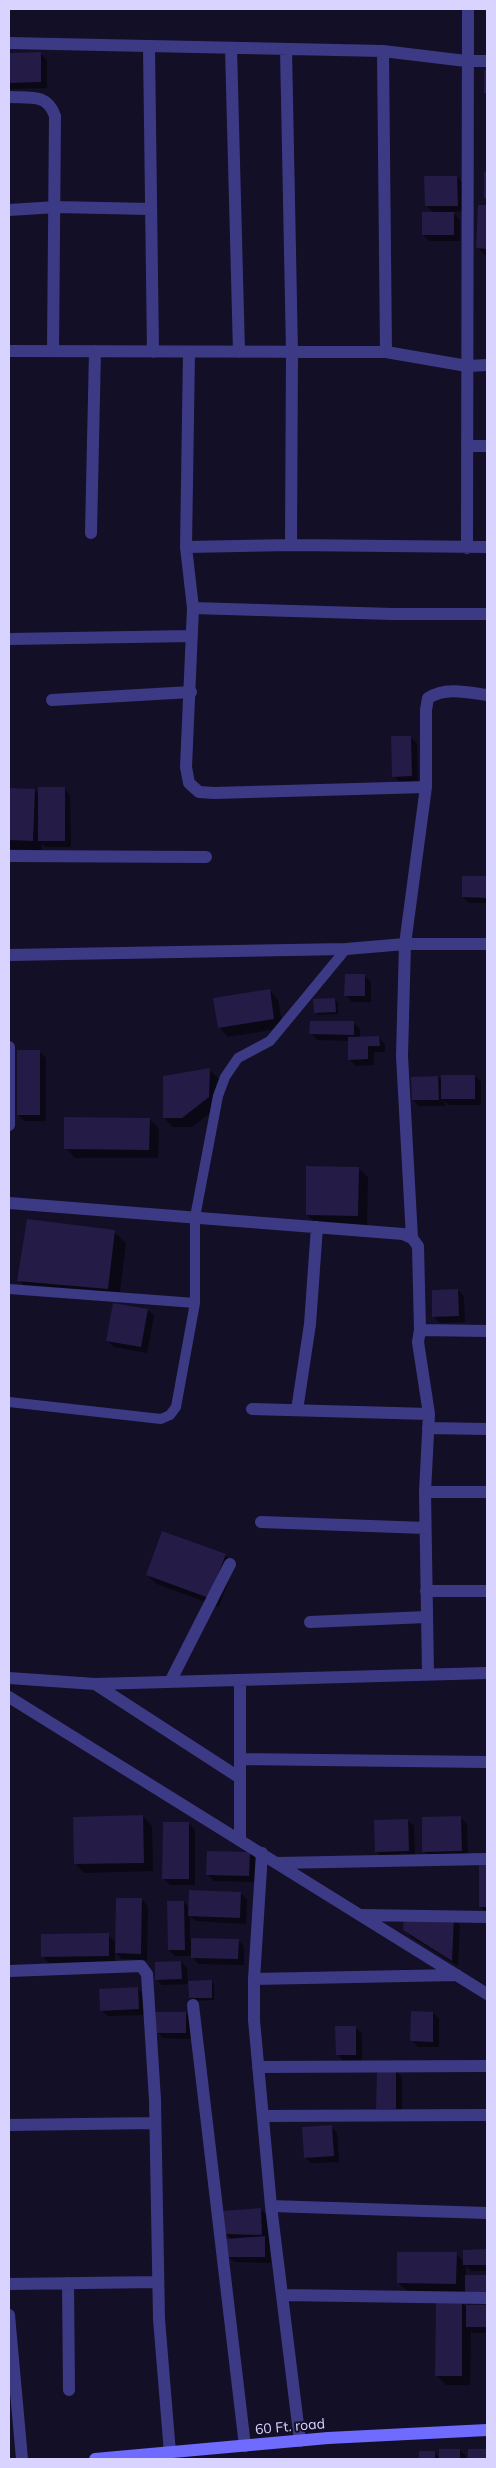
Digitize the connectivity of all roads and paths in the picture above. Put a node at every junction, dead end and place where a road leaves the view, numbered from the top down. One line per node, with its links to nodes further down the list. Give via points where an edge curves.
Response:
1 (468, 9): 7 (street)
2 (9, 43): 3 (street)
3 (149, 46): 4 (street); 11 (street)
4 (231, 48): 5 (street); 18 (street)
5 (286, 50): 6 (street); 19 (street)
6 (383, 51): 7 (street); 20 (street)
7 (466, 61): 8 (street); 22 (street)
8 (487, 61)
9 (9, 97): 10 (street, via 41,98 52,105 55,116)
10 (56, 208): 11 (street); 12 (street); 14 (street)
11 (151, 209): 16 (street)
12 (9, 210)
13 (9, 351): 14 (street)
14 (53, 351): 15 (street)
15 (95, 351): 16 (street); 25 (street)
16 (154, 352): 17 (street)
17 (189, 352): 18 (street); 27 (street)
18 (239, 352): 19 (street)
19 (292, 352): 20 (street); 26 (street)
20 (386, 352): 22 (street)
21 (487, 365): 22 (street)
22 (467, 366): 23 (street)
23 (467, 446): 24 (street); 29 (street)
24 (487, 446)
25 (91, 533)
26 (291, 545): 27 (street); 29 (street)
27 (186, 547): 30 (street)
28 (487, 547): 29 (street)
29 (467, 548)
30 (193, 608): 31 (street); 32 (street)
31 (487, 614)
32 (192, 636): 33 (street); 34 (street)
33 (9, 639)
34 (191, 692): 36 (street); 37 (street, via 186,767 189,783 199,792)
35 (487, 694): 37 (street, via 446,690 428,698)
36 (52, 700)
37 (426, 787): 40 (street)
38 (9, 856): 39 (street)
39 (206, 857)
40 (405, 944): 41 (street); 42 (street); 49 (street, via 402,1056)
41 (487, 944)
42 (346, 949): 43 (street); 47 (lane, via 270,1041 238,1058 225,1077 218,1096)
43 (9, 955)
44 (9, 1046): 45 (street)
45 (9, 1125)
46 (9, 1203): 47 (street)
47 (196, 1218): 48 (street); 51 (lane)
48 (317, 1227): 49 (street, via 403,1234); 56 (street, via 310,1324)
49 (412, 1238): 52 (street, via 418,1246)
50 (9, 1288): 51 (lane)
51 (195, 1303): 54 (lane, via 176,1407 170,1415 162,1419)
52 (420, 1330): 53 (street); 57 (street, via 418,1342)
53 (487, 1330)
54 (9, 1402)
55 (252, 1409): 56 (street)
56 (297, 1410): 57 (street)
57 (429, 1414): 58 (street)
58 (428, 1428): 59 (street); 60 (street)
59 (487, 1428)
60 (425, 1492): 61 (street); 63 (street)
61 (487, 1492)
62 (261, 1522): 63 (street)
63 (425, 1528): 65 (street)
64 (230, 1564): 73 (street)
65 (426, 1591): 66 (street); 67 (street)
66 (487, 1591)
67 (426, 1617): 68 (street); 69 (street)
68 (310, 1622)
69 (428, 1674): 70 (street); 72 (street)
70 (487, 1674)
71 (9, 1678): 74 (street)
72 (240, 1680): 73 (street); 76 (street)
73 (170, 1682): 74 (street)
74 (95, 1684): 78 (street)
75 (9, 1697): 79 (street)
76 (240, 1760): 77 (street); 78 (street)
77 (487, 1762)
78 (240, 1778): 79 (street)
79 (240, 1840): 80 (street)
80 (262, 1853): 82 (street); 87 (street)
81 (487, 1858): 82 (street)
82 (277, 1862): 83 (street)
83 (361, 1915): 84 (street); 86 (street)
84 (487, 1917)
85 (9, 1971): 94 (street, via 145,1968 148,1974)
86 (457, 1975): 87 (street); 88 (street)
87 (254, 1979): 91 (street)
88 (487, 1994)
89 (193, 2005): 107 (street)
90 (487, 2066): 91 (street)
91 (258, 2067): 93 (street)
92 (487, 2115): 93 (street)
93 (263, 2116): 96 (street)
94 (156, 2123): 95 (street); 98 (street)
95 (9, 2125)
96 (271, 2206): 97 (street); 101 (street)
97 (487, 2213)
98 (158, 2282): 99 (street); 108 (street)
99 (68, 2283): 100 (street); 104 (street)
100 (9, 2284)
101 (282, 2295): 102 (street); 106 (street)
102 (487, 2298)
103 (9, 2316): 109 (street)
104 (69, 2390)
105 (487, 2430): 106 (street, 60 Ft. road)
106 (300, 2441): 107 (street, 60 Ft. road)
107 (245, 2446): 108 (street, 60 Ft. road)
108 (170, 2453): 110 (street, 60 Ft. road)
109 (22, 2459)
110 (95, 2459)

